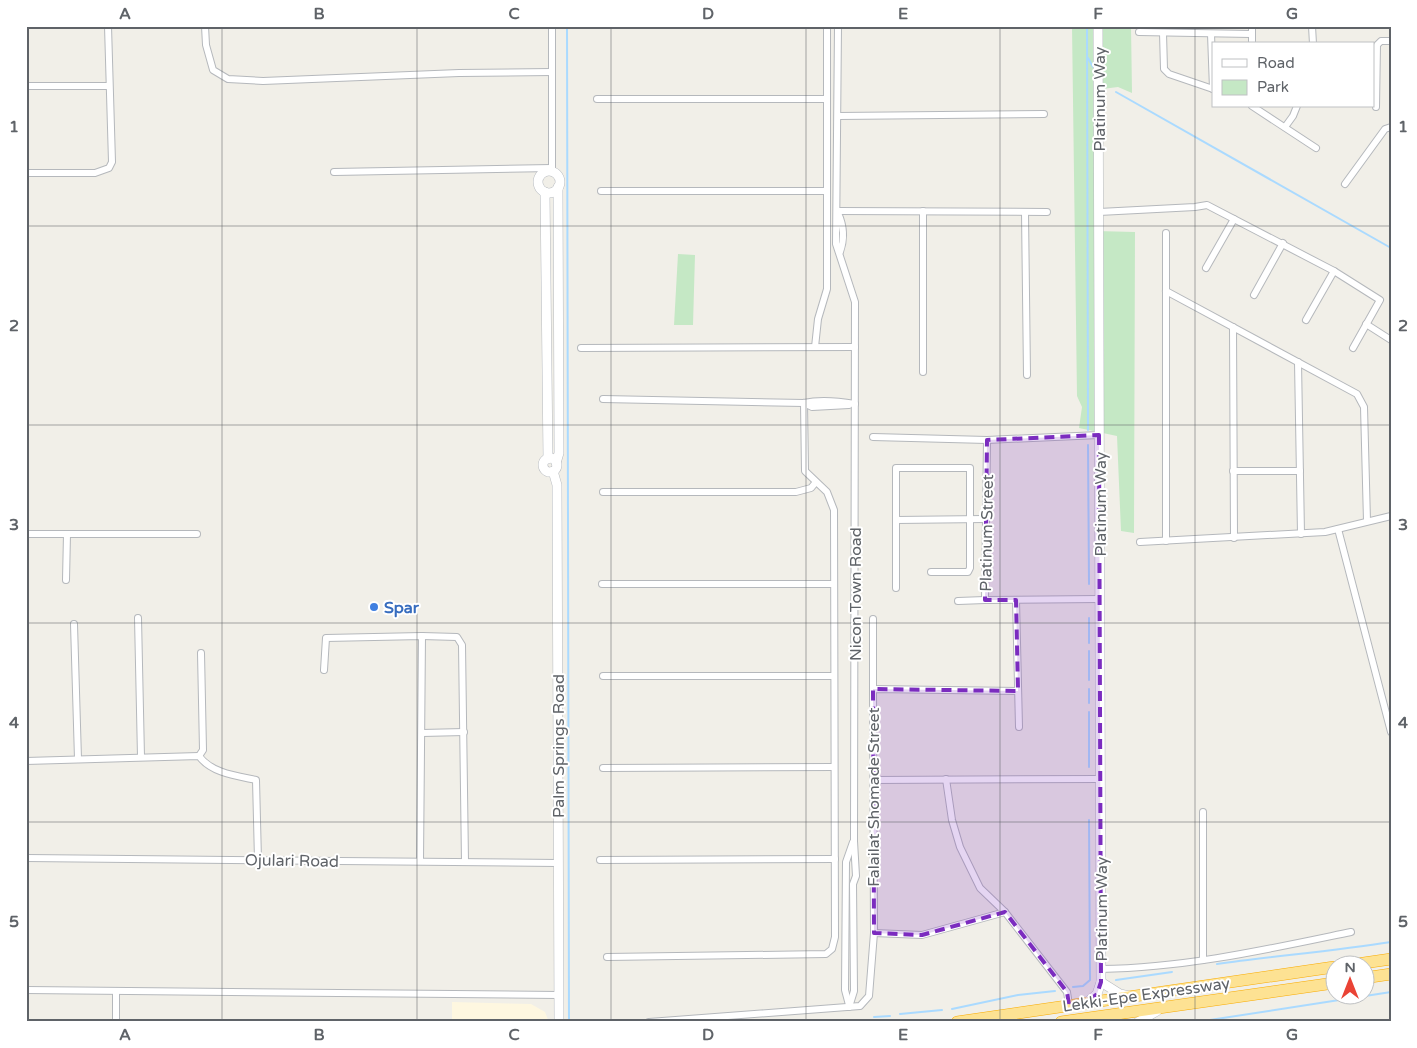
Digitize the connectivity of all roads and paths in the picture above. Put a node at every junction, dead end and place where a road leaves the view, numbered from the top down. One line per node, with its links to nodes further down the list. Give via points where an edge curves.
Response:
1 (108, 26): 19 (street)
2 (205, 26): 17 (street, via 213,70 228,79 263,81)
3 (552, 26): 17 (street)
4 (827, 26): 21 (street)
5 (838, 26): 27 (street, Nicon Town Road)
6 (1098, 26): 43 (street, Platinum Way)
7 (1252, 26): 12 (street)
8 (1312, 26): 15 (street)
9 (1139, 32): 10 (street)
10 (1163, 33): 11 (street); 20 (street, via 1164,69 1168,74)
11 (1211, 34): 12 (street); 16 (street)
12 (1252, 34): 14 (street)
13 (1391, 41): 23 (street, via 1381,41 1377,45)
14 (1252, 42)
15 (1313, 42)
16 (1212, 62)
17 (552, 72): 31 (street)
18 (26, 86): 19 (street)
19 (109, 86): 33 (street, via 112,162 109,168 95,173)
20 (1212, 89)
21 (827, 99): 22 (street); 37 (street)
22 (597, 100)
23 (1376, 107)
24 (1255, 108): 28 (street)
25 (1296, 108): 28 (street)
26 (1044, 114): 27 (street)
27 (838, 116): 39 (street, Nicon Town Road)
28 (1285, 127): 30 (street)
29 (1391, 127): 34 (street, via 1385,129)
30 (1316, 148)
31 (552, 170): 32 (street); 35 (street, via 559,180); 38 (street, via 545,171 538,178 540,188)
32 (334, 172)
33 (26, 173)
34 (1345, 184)
35 (558, 187): 38 (street); 68 (street, via 559,453)
36 (602, 191): 37 (street)
37 (827, 191): 55 (street, via 827,289 818,319)
38 (546, 192): 68 (street)
39 (838, 212): 40 (street); 56 (street, Nicon Town Road, via 836,244 855,302)
40 (923, 212): 41 (street); 60 (street)
41 (1025, 212): 42 (street); 61 (street)
42 (1047, 212)
43 (1099, 212): 44 (street, via 1207,205); 65 (street, Platinum Way)
44 (1234, 219): 46 (street); 47 (street)
45 (1166, 233): 49 (street)
46 (1283, 243): 48 (street); 50 (street)
47 (1206, 268)
48 (1334, 271): 51 (street); 52 (street, via 1380,300)
49 (1166, 291): 53 (street); 84 (street)
50 (1254, 295)
51 (1306, 320)
52 (1366, 324): 54 (street); 58 (street)
53 (1233, 327): 59 (street); 69 (street)
54 (1391, 340)
55 (816, 347): 56 (street); 57 (street)
56 (855, 347): 64 (street, Nicon Town Road)
57 (581, 348)
58 (1353, 348)
59 (1298, 362): 70 (street); 77 (street, via 1357,394 1362,400)
60 (923, 372)
61 (1027, 375)
62 (603, 399): 63 (street)
63 (804, 403): 64 (street, via 812,407); 71 (street, via 803,465)
64 (855, 404): 119 (street, Nicon Town Road)
65 (1100, 435): 67 (street); 93 (street, Platinum Way)
66 (874, 437): 67 (street)
67 (987, 440): 74 (street, Platinum Street)
68 (553, 464): 128 (street, Palm Springs Road, via 557,485)
69 (1233, 471): 70 (street); 83 (street)
70 (1300, 471): 82 (street)
71 (816, 482): 72 (street, via 811,488 796,492); 89 (street, via 831,498 834,510)
72 (603, 492)
73 (1391, 516): 77 (street)
74 (985, 519): 76 (street); 91 (street, Platinum Street)
75 (896, 520): 76 (street); 76 (street, via 896,468 970,468); 90 (street)
76 (971, 521): 86 (street, via 968,572)
77 (1368, 521): 78 (street)
78 (1338, 529): 82 (street); 107 (street)
79 (26, 534): 80 (street)
80 (67, 534): 81 (street); 87 (street)
81 (197, 534)
82 (1301, 534): 83 (street)
83 (1234, 538): 84 (street)
84 (1166, 541): 85 (street)
85 (1140, 542)
86 (931, 572)
87 (66, 580)
88 (602, 584): 89 (street)
89 (834, 584): 102 (street)
90 (896, 588)
91 (985, 600): 92 (street, Platinum Street); 94 (street)
92 (1016, 600): 93 (street, Platinum Street); 104 (street)
93 (1100, 600): 116 (street, Platinum Way)
94 (958, 601)
95 (138, 618): 110 (street)
96 (873, 618): 103 (street)
97 (74, 624): 111 (street)
98 (422, 636): 100 (street, via 326,638); 106 (street, via 460,639); 108 (street)
99 (201, 654): 109 (street, via 203,750)
100 (324, 670)
101 (603, 676): 102 (street)
102 (834, 676): 113 (street)
103 (873, 689): 104 (street, Falailat Shomade Street); 117 (street, Falailat Shomade Street)
104 (1018, 691): 105 (street)
105 (1019, 727)
106 (464, 732): 108 (street); 125 (street)
107 (1391, 732)
108 (422, 733): 124 (street)
109 (199, 756): 110 (street); 122 (street, via 207,765 232,776 256,780)
110 (141, 757): 111 (street)
111 (78, 759): 112 (street)
112 (26, 761)
113 (834, 767): 114 (street); 121 (street)
114 (603, 768)
115 (946, 779): 116 (street); 117 (street); 130 (street, via 952,820 960,846 980,888)
116 (1100, 779): 138 (street, Platinum Way)
117 (874, 780): 132 (street, Falailat Shomade Street)
118 (1203, 812): 135 (street)
119 (854, 842): 126 (street, Nicon Town Road); 127 (street, Nicon Town Road)
120 (26, 858): 122 (street, Ojulari Road)
121 (834, 859): 123 (street); 133 (street, via 835,937 832,950 826,954)
122 (258, 860): 124 (street, Ojulari Road)
123 (600, 860)
124 (420, 861): 125 (street, Ojulari Road)
125 (465, 862): 128 (street, Ojulari Road)
126 (846, 862): 127 (street); 129 (street, Nicon Town Road)
127 (856, 862): 129 (street, Nicon Town Road, via 856,876)
128 (558, 863): 145 (street, Palm Springs Road)
129 (849, 884): 149 (street, Nicon Town Road, via 854,991)
130 (1005, 912): 132 (street, via 922,934); 148 (street, via 1067,992)
131 (1351, 932): 135 (street)
132 (874, 933): 149 (street, Falailat Shomade Street, via 869,996 860,1006)
133 (607, 956)
134 (1391, 959): 136 (highway)
135 (1202, 960): 138 (street)
136 (1374, 962)
137 (1324, 968): 146 (highway, Lekki-Epe Expressway)
138 (1101, 969): 141 (street, Platinum Way)
139 (1391, 974): 140 (highway)
140 (1374, 977)
141 (1101, 982): 146 (street, Platinum Way, via 1120,994); 147 (street, Platinum Way, via 1097,994)
142 (1324, 984): 150 (highway, Lekki-Epe Expressway)
143 (26, 990): 144 (street)
144 (116, 991): 145 (street); 152 (street)
145 (559, 995): 153 (street, Palm Springs Road)
146 (1132, 996): 147 (highway, Lekki-Epe Expressway)
147 (1086, 1002): 148 (highway, Lekki-Epe Expressway)
148 (1069, 1005): 155 (highway, Lekki-Epe Expressway)
149 (849, 1006): 154 (street)
150 (1172, 1006): 151 (highway, Lekki-Epe Expressway); 158 (street)
151 (1091, 1017): 156 (highway, Lekki-Epe Expressway); 157 (street)
152 (116, 1022)
153 (559, 1022)
154 (649, 1022)
155 (957, 1022)
156 (1061, 1022)
157 (1112, 1022)
158 (1138, 1022)

